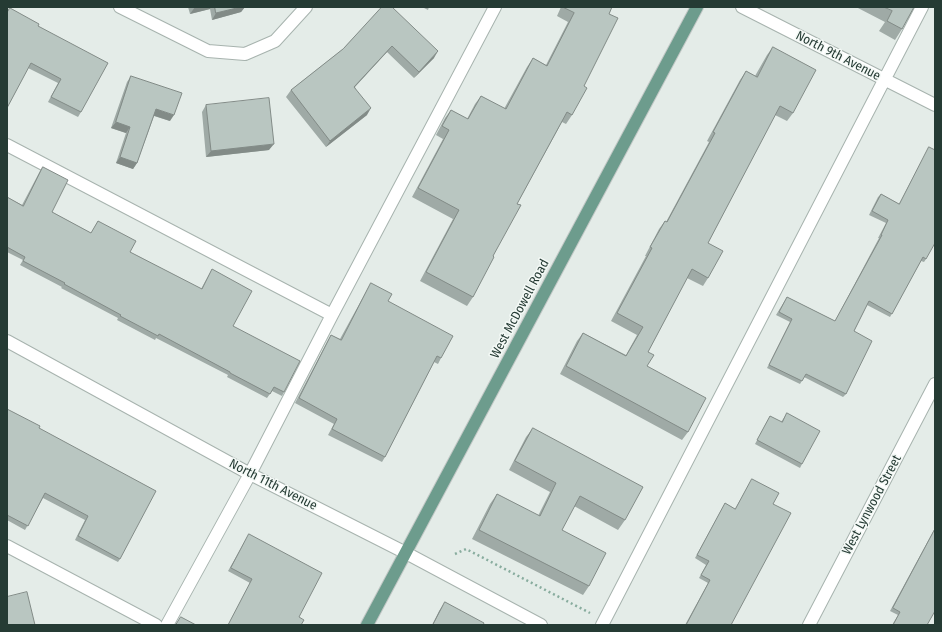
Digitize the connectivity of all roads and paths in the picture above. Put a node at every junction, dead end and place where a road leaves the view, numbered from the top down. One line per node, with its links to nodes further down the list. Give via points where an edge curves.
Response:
1 (120, 7): 2 (street, via 208,51 245,54 275,41)
2 (306, 7)
3 (495, 7): 10 (street)
4 (697, 7): 15 (main road, West McDowell Road)
5 (742, 7): 7 (street, North 9th Avenue)
6 (922, 7): 7 (street)
7 (885, 80): 8 (street, North 9th Avenue); 22 (street)
8 (935, 105)
9 (7, 145): 10 (street)
10 (332, 315): 13 (street)
11 (7, 341): 13 (street, North 11th Avenue)
12 (935, 384): 23 (street, West Lynwood Street)
13 (250, 474): 15 (street, North 11th Avenue); 19 (street)
14 (7, 546): 18 (street)
15 (406, 553): 20 (main road, West McDowell Road); 21 (street, North 11th Avenue)
16 (455, 554): 17 (path, via 466,549)
17 (590, 613)
18 (156, 625)
19 (168, 625)
20 (368, 625)
21 (541, 625)
22 (602, 625)
23 (809, 625)

